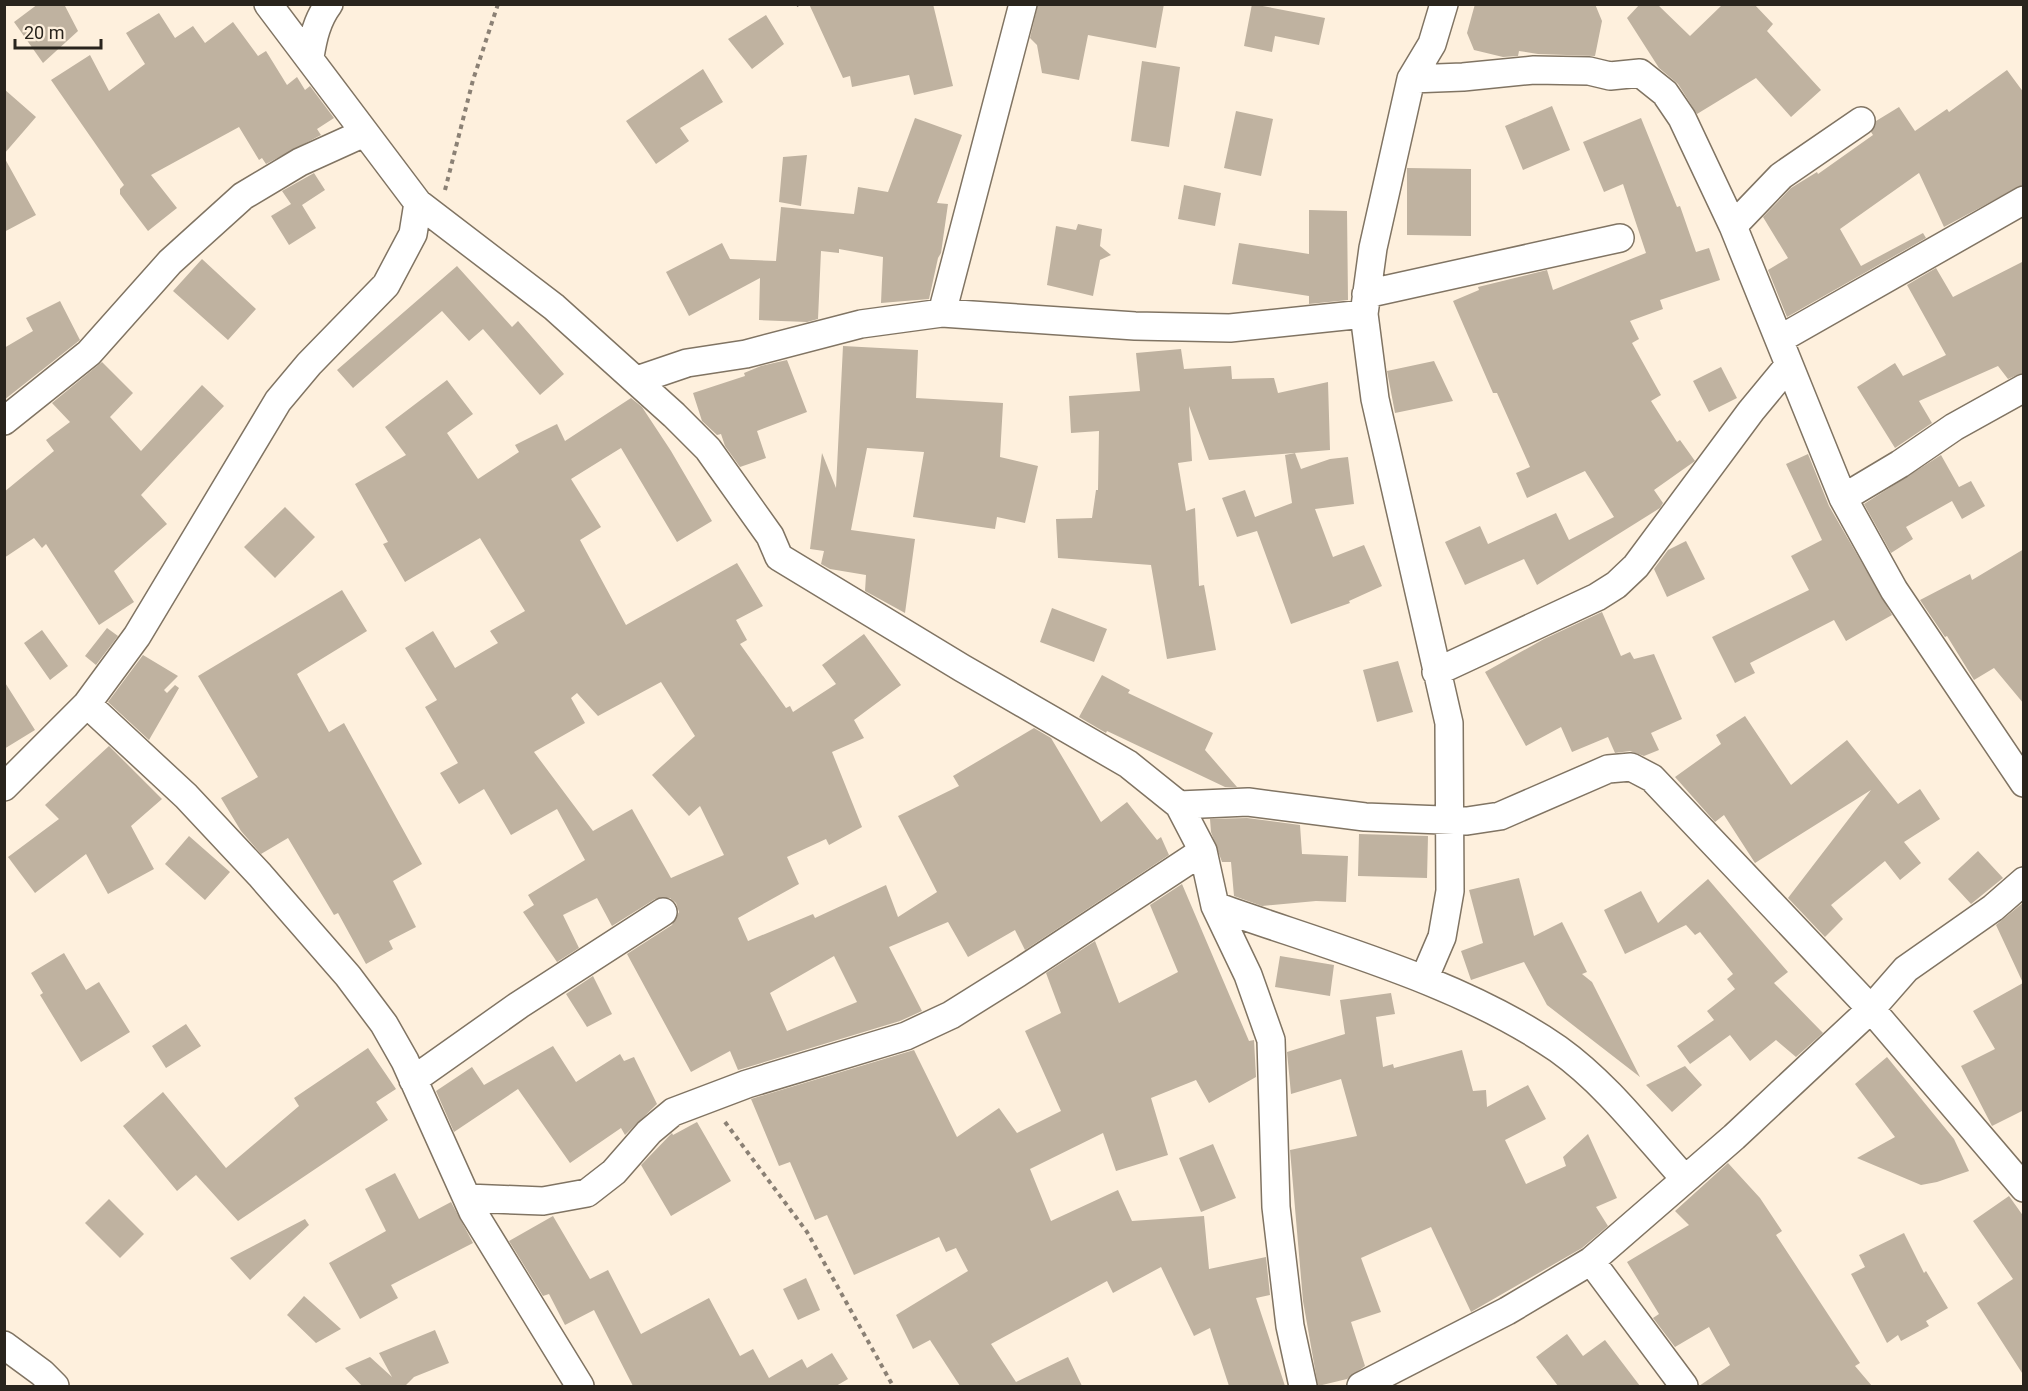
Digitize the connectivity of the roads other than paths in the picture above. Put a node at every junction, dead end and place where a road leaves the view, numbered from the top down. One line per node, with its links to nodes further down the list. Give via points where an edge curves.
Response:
1 (268, 4): 5 (street)
2 (329, 4): 5 (street, via 314,36)
3 (1023, 4): 14 (street)
4 (1444, 4): 6 (street, via 1432,44)
5 (310, 57): 8 (street)
6 (1411, 79): 11 (street, via 1534,70 1589,71 1610,76 1640,73 1665,93 1682,118); 13 (street, via 1373,248)
7 (1861, 121): 11 (street, via 1782,176)
8 (364, 133): 10 (street); 19 (street, via 300,162 243,196 170,262 89,353)
9 (2024, 200): 15 (street)
10 (428, 210): 17 (street, via 554,307); 22 (street, via 386,285 278,401 137,636)
11 (1733, 226): 15 (street)
12 (1620, 238): 13 (street)
13 (1365, 304): 14 (street, via 1221,327 1135,326); 21 (street, via 1375,399)
14 (942, 313): 17 (street, via 861,324 746,354 687,363)
15 (1780, 339): 16 (street)
16 (1789, 365): 20 (street); 21 (street, via 1636,566 1616,585)
17 (637, 380): 25 (street, via 708,449 770,536 779,557 1128,764)
18 (2024, 388): 20 (street, via 1954,427)
19 (4, 421)
20 (1843, 498): 23 (street, via 1894,590)
21 (1437, 672): 26 (street, via 1449,723)
22 (87, 704): 24 (street); 33 (street, via 186,796 348,976 384,1024)
23 (2020, 771)
24 (4, 787)
25 (1179, 805): 26 (street, via 1248,802 1365,817); 27 (street)
26 (1449, 819): 31 (street, via 1450,891 1442,937); 32 (street, via 1467,821 1500,816 1608,769 1631,766 1652,778)
27 (1203, 851): 29 (street); 36 (street, via 1143,894 951,1015 906,1036 673,1112 649,1132 614,1172 586,1192 543,1201)
28 (2024, 881): 32 (street, via 1993,908 1906,969)
29 (1215, 906): 31 (street); 41 (street, via 1248,975 1271,1040 1276,1207 1290,1326)
30 (663, 912): 33 (street, via 519,1005)
31 (1425, 980): 34 (street, via 1518,1025 1559,1050 1601,1086)
32 (1871, 1009): 34 (street); 35 (street)
33 (413, 1080): 36 (street)
34 (1685, 1179): 37 (street)
35 (2024, 1188)
36 (467, 1198): 40 (street)
37 (1591, 1261): 42 (street, via 1507,1311); 43 (street)
38 (4, 1345): 39 (street)
39 (56, 1386)
40 (580, 1386)
41 (1303, 1386)
42 (1361, 1386)
43 (1684, 1386)

